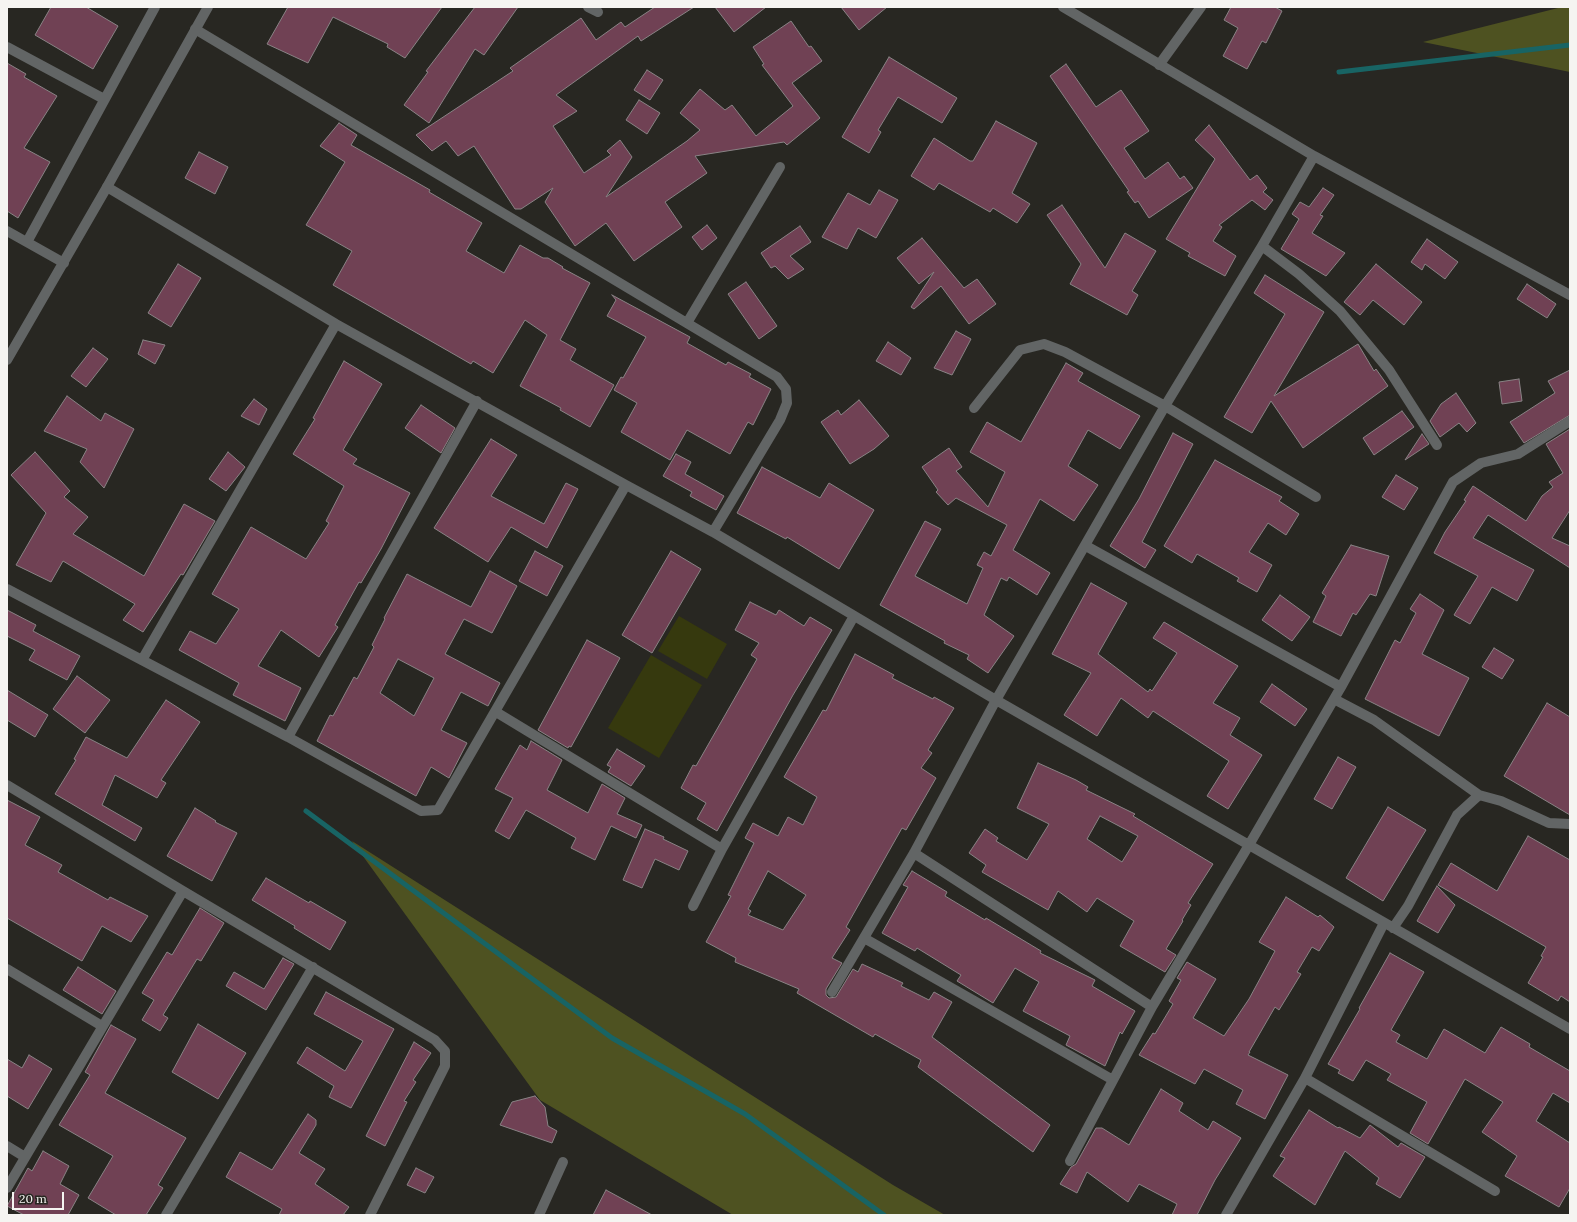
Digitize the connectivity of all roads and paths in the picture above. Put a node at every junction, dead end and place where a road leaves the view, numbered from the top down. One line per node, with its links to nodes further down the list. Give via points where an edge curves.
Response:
1 (155, 7): 10 (street)
2 (208, 7): 7 (street)
3 (588, 7): 6 (street)
4 (1063, 7): 9 (street)
5 (1201, 7): 9 (street)
6 (598, 12)
7 (195, 29): 13 (street); 19 (street)
8 (7, 47): 10 (street)
9 (1159, 65): 11 (street)
10 (104, 99): 15 (street)
11 (1314, 156): 16 (street); 18 (street)
12 (780, 167): 19 (street)
13 (107, 187): 17 (street); 20 (street)
14 (7, 231): 15 (street)
15 (27, 242): 17 (street)
16 (1262, 246): 23 (street); 26 (street, via 1299,274 1340,311 1389,370)
17 (64, 263): 21 (street)
18 (1570, 295)
19 (687, 323): 29 (street, via 777,377 786,389 787,403 780,420)
20 (336, 324): 22 (street); 33 (street)
21 (7, 360)
22 (477, 401): 27 (street); 38 (street)
23 (1165, 406): 24 (street, via 1065,352 1044,344 1020,350); 28 (street); 30 (street)
24 (974, 408)
25 (1570, 422): 34 (street, via 1518,454 1481,463 1453,482)
26 (1437, 445)
27 (626, 485): 29 (street); 37 (street)
28 (1316, 497)
29 (713, 532): 32 (street)
30 (1086, 546): 34 (street); 36 (street)
31 (7, 589): 33 (street)
32 (854, 616): 36 (street); 43 (street)
33 (142, 660): 38 (street)
34 (1341, 687): 35 (street)
35 (1334, 699): 40 (street, via 1374,720); 42 (street)
36 (996, 700): 42 (street); 44 (street)
37 (496, 712): 38 (street, via 438,810 421,811); 43 (street)
38 (288, 737)
39 (7, 785): 45 (street)
40 (1479, 795): 41 (street, via 1500,800 1549,823); 47 (street, via 1457,815 1408,906)
41 (1570, 824)
42 (1249, 846): 47 (street); 52 (street)
43 (722, 849): 46 (street)
44 (914, 853): 48 (street); 52 (street)
45 (183, 892): 49 (street); 53 (street)
46 (693, 906)
47 (1388, 925): 54 (street); 55 (street)
48 (864, 938): 51 (street); 56 (street)
49 (313, 967): 63 (street); 64 (street, via 435,1040 446,1051 445,1066)
50 (7, 969): 53 (street)
51 (832, 992)
52 (1152, 1007): 56 (street)
53 (102, 1026): 58 (street)
54 (1570, 1029)
55 (1305, 1078): 62 (street); 66 (street)
56 (1113, 1080): 59 (street)
57 (7, 1146): 58 (street)
58 (25, 1157): 61 (street)
59 (1070, 1161)
60 (563, 1162): 65 (street)
61 (7, 1188)
62 (1495, 1191)
63 (166, 1215)
64 (370, 1215)
65 (539, 1215)
66 (1226, 1215)

